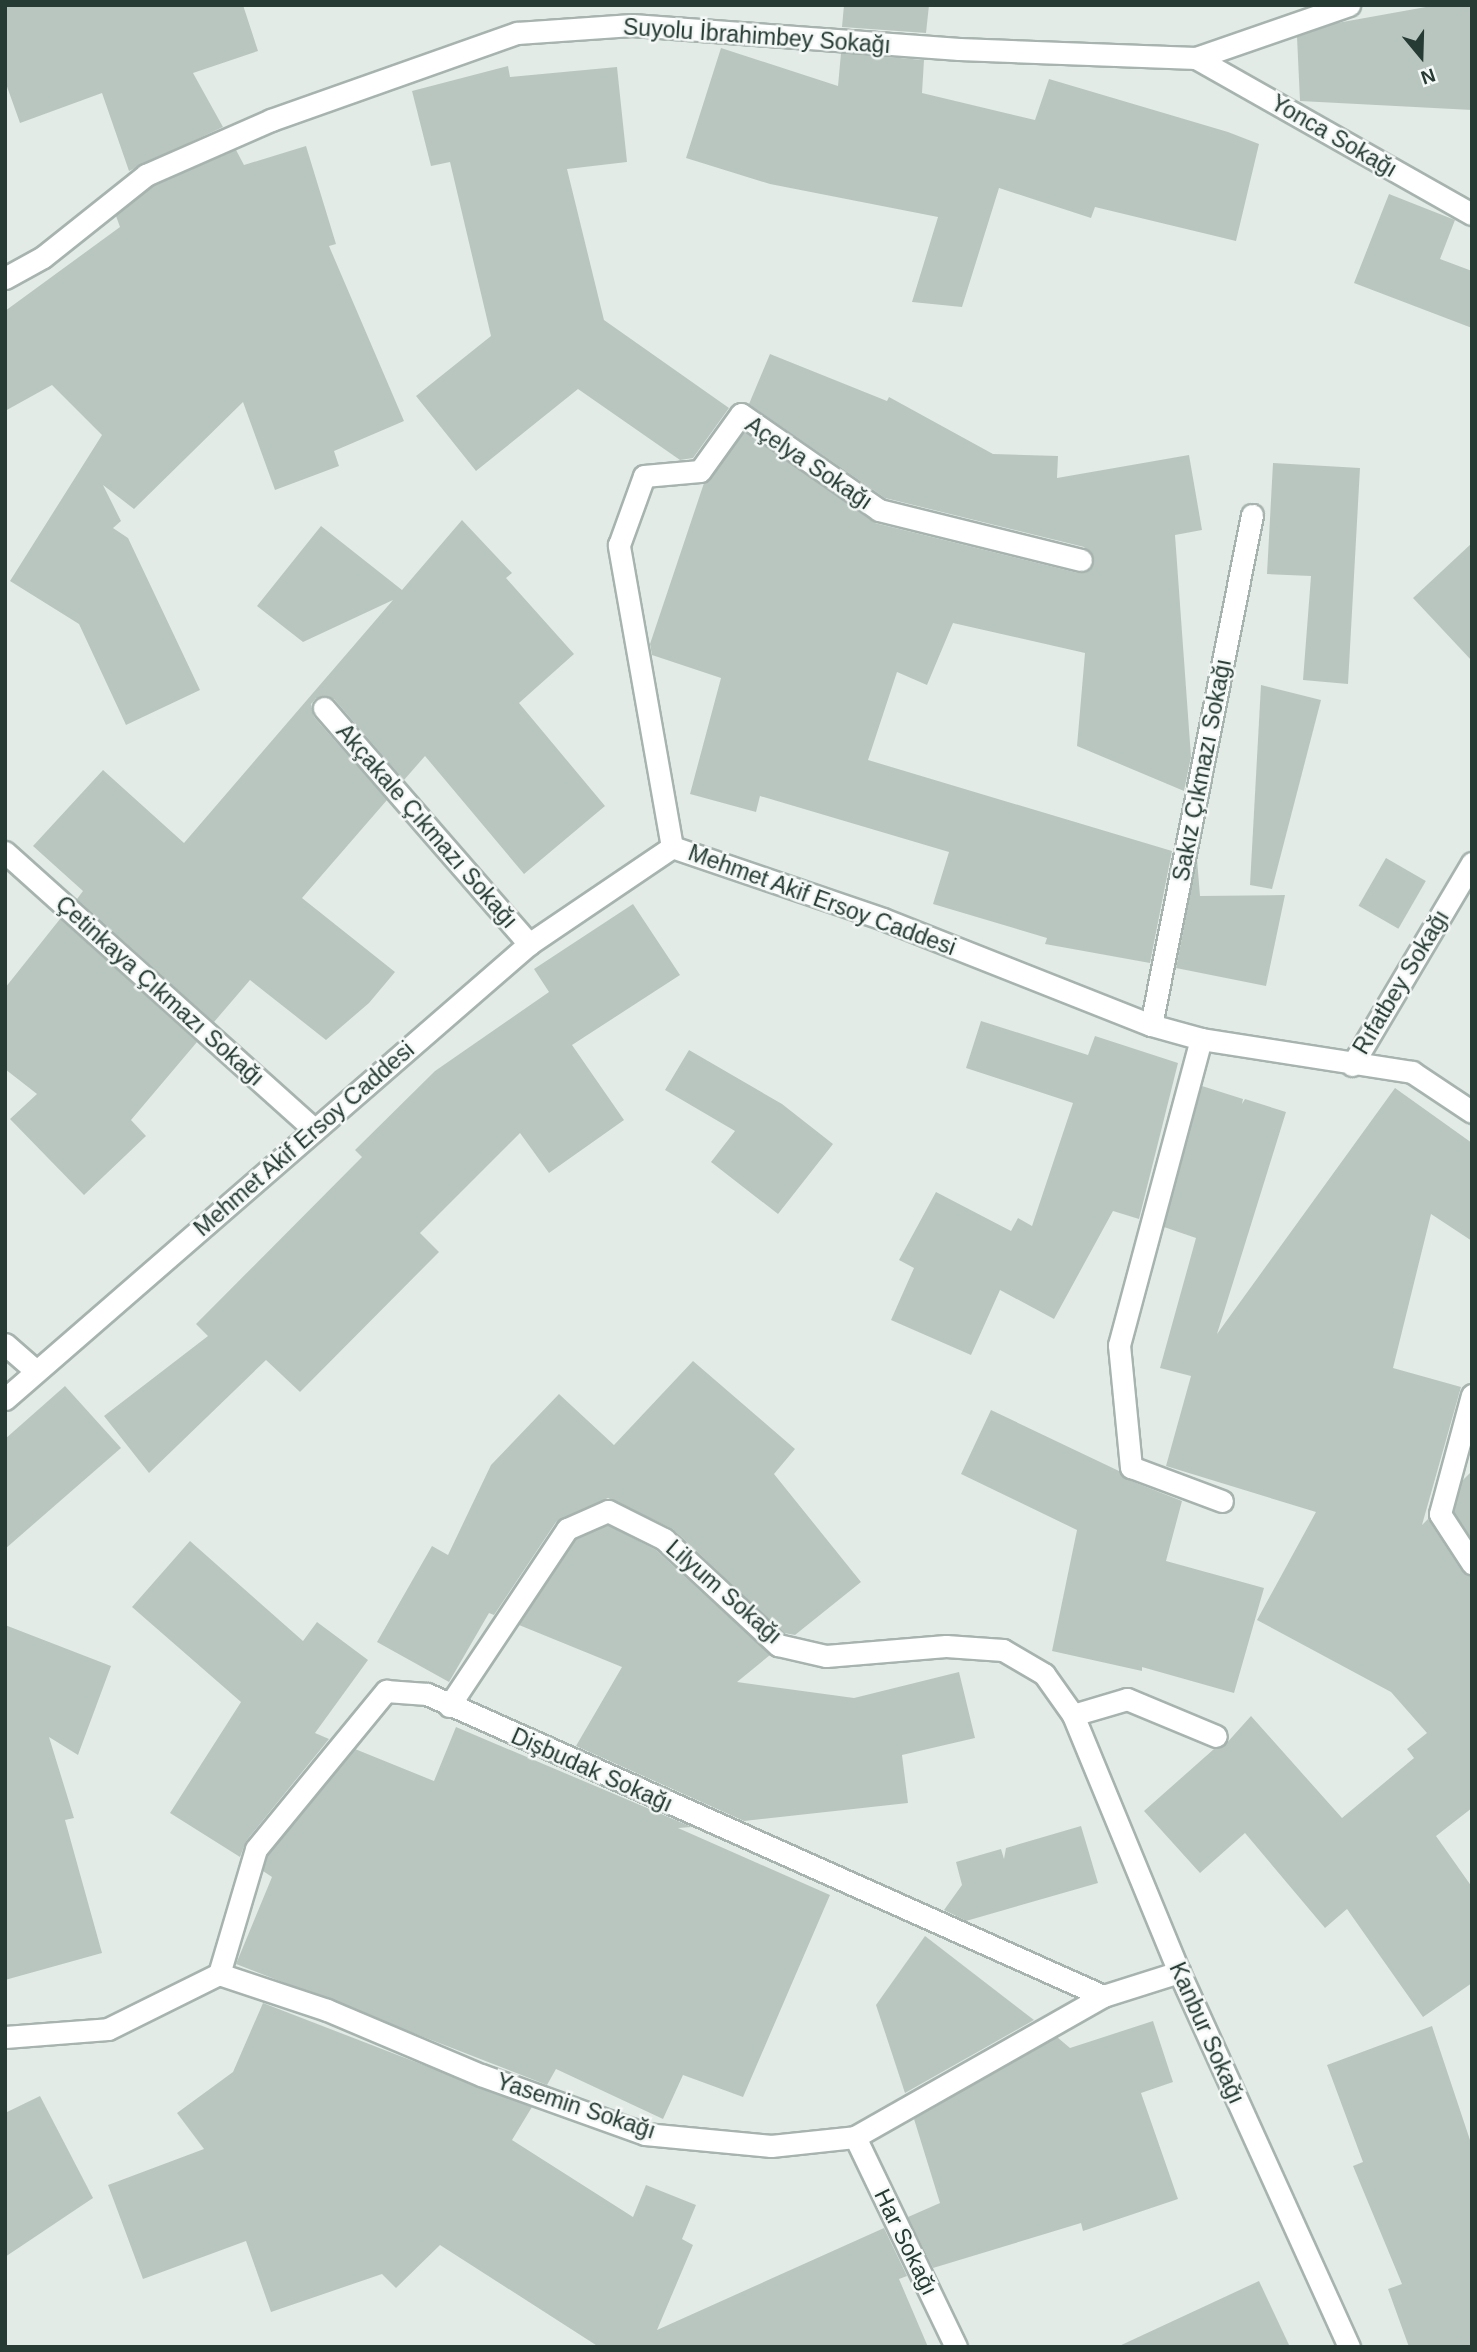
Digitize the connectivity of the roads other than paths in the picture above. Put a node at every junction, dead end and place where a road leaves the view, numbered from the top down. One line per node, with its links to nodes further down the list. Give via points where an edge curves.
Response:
1 (1349, 5): 2 (street, Suyolu İbrahimbey Sokağı)
2 (1196, 58): 3 (street, Yonca Sokağı); 4 (street, Suyolu İbrahimbey Sokağı, via 959,49 632,25 517,33 271,120 146,176 43,257)
3 (1472, 214)
4 (5, 278)
5 (1252, 515): 12 (street, Sakız Çıkmazı Sokağı)
6 (1081, 560): 8 (street, Açelya Sokağı, via 879,510 741,414 700,471 644,476 619,545)
7 (324, 708): 11 (street, Akçakale Çıkmazı Sokağı)
8 (672, 847): 11 (street, Mehmet Akif Ersoy Caddesi); 12 (street, Mehmet Akif Ersoy Caddesi, via 883,919)
9 (5, 852): 16 (street, Çetinkaya Çıkmazı Sokağı)
10 (1472, 863): 14 (street, Rıfatbey Sokağı)
11 (529, 944): 16 (street, Mehmet Akif Ersoy Caddesi)
12 (1151, 1025): 13 (street, Mehmet Akif Ersoy Caddesi)
13 (1200, 1039): 14 (street, Mehmet Akif Ersoy Caddesi); 21 (street, via 1119,1345 1131,1467)
14 (1352, 1065): 15 (street, Mehmet Akif Ersoy Caddesi, via 1412,1072)
15 (1472, 1112)
16 (315, 1130): 18 (street, Mehmet Akif Ersoy Caddesi)
17 (5, 1344): 18 (street)
18 (36, 1371): 20 (street, Mehmet Akif Ersoy Caddesi)
19 (1472, 1395): 22 (street, via 1440,1514)
20 (5, 1399)
21 (1222, 1501)
22 (1472, 1563)
23 (449, 1706): 24 (street, Lilyum Sokağı, via 567,1529 608,1511 664,1539 778,1645 826,1656 946,1646 1003,1650 1044,1674); 27 (street, Dişbudak Sokağı, via 427,1694 386,1691 256,1849); 28 (street, Dişbudak Sokağı)
24 (1073, 1715): 25 (street, via 1127,1699); 26 (street, Kanbur Sokağı)
25 (1216, 1735)
26 (1178, 1972): 28 (street, Yasemin Sokağı); 32 (street, Kanbur Sokağı)
27 (219, 1975): 29 (street, via 108,2029); 30 (street, Yasemin Sokağı, via 327,2010 481,2075 645,2134 771,2146)
28 (1103, 1996): 30 (street, Yasemin Sokağı)
29 (5, 2037)
30 (855, 2137): 31 (street, Har Sokağı)
31 (956, 2347)
32 (1349, 2347)

